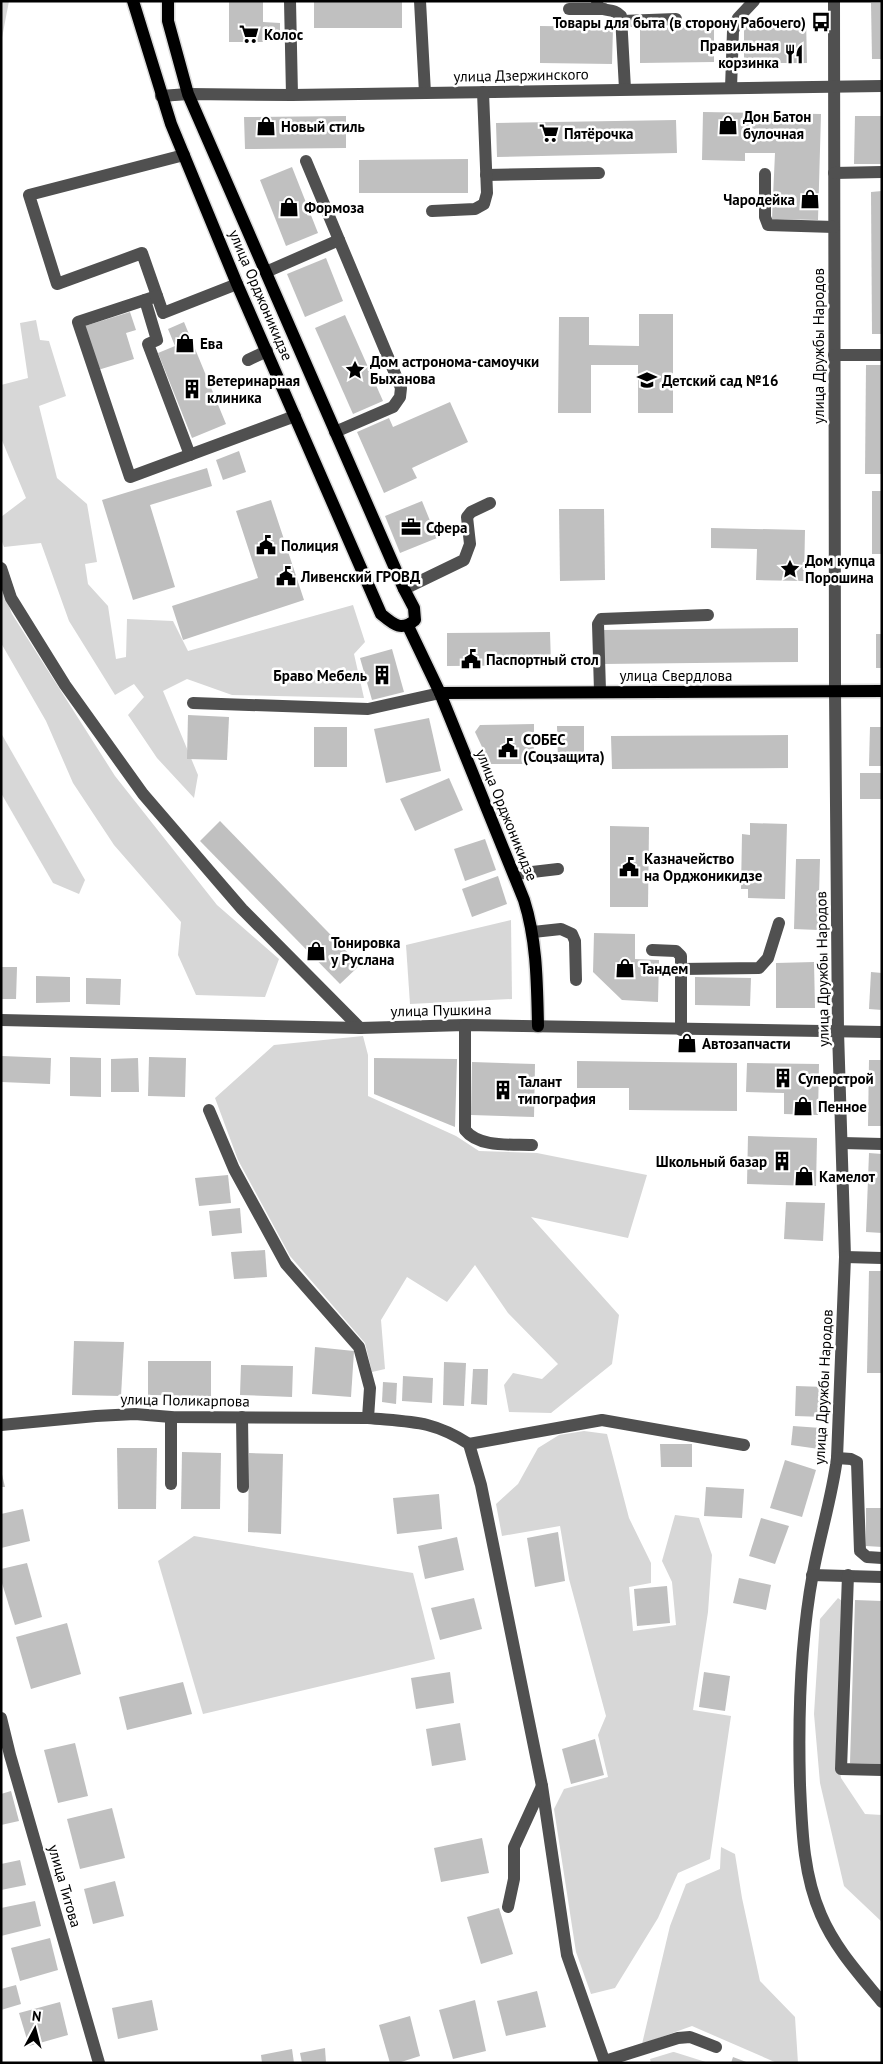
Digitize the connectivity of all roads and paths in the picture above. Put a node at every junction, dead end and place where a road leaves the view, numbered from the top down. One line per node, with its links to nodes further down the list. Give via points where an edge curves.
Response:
1 (133, 1): 19 (main road, улица Орджоникидзе)
2 (168, 1): 17 (main road, улица Орджоникидзе, via 168,21)
3 (290, 1): 18 (street)
4 (420, 1): 15 (street)
5 (754, 1): 13 (street, via 734,27)
6 (834, 1): 11 (street, улица Дружбы Народов)
7 (600, 5): 8 (street); 9 (street, via 616,11)
8 (570, 9)
9 (622, 20): 10 (street); 14 (street)
10 (676, 20)
11 (834, 86): 12 (street, улица Дзержинского); 13 (street, улица Дзержинского); 23 (street, улица Дружбы Народов)
12 (882, 86)
13 (731, 88): 14 (street, улица Дзержинского)
14 (625, 89): 16 (street, улица Дзержинского)
15 (425, 92): 16 (street, улица Дзержинского); 18 (street, улица Дзержинского)
16 (483, 92): 26 (street)
17 (188, 94): 18 (street, улица Дзержинского); 19 (street, улица Дзержинского); 30 (main road, улица Орджоникидзе)
18 (292, 94)
19 (161, 96): 20 (main road, улица Орджоникидзе)
20 (184, 155): 31 (main road, улица Орджоникидзе); 32 (street, via 29,195 57,284 142,253)
21 (306, 161): 29 (street)
22 (882, 172): 23 (street)
23 (834, 173): 28 (street, улица Дружбы Народов)
24 (599, 174): 26 (street)
25 (765, 174): 28 (street, via 766,223 771,226)
26 (486, 175): 27 (street, via 487,193 482,206 471,210)
27 (432, 211)
28 (834, 227): 34 (street, улица Дружбы Народов)
29 (339, 240): 30 (street); 38 (street, via 401,392 393,407)
30 (266, 272): 38 (main road, улица Орджоникидзе)
31 (237, 284): 32 (street, via 163,314); 33 (main road, улица Орджоникидзе)
32 (151, 298): 39 (street, via 158,340 148,344); 39 (street, via 78,322 130,477)
33 (267, 351): 36 (street); 37 (main road, улица Орджоникидзе)
34 (834, 355): 35 (street); 46 (street, улица Дружбы Народов)
35 (882, 355)
36 (248, 360)
37 (295, 416): 39 (street); 44 (main road, улица Орджоникидзе, via 381,614 391,623)
38 (335, 432): 42 (main road, улица Орджоникидзе)
39 (190, 455)
40 (490, 503): 42 (street, via 467,517 470,544 464,560)
41 (1, 568): 60 (street, via 11,598 65,685 143,794 242,908)
42 (404, 589): 44 (main road, улица Орджоникидзе, via 414,608 415,620)
43 (708, 615): 45 (street, via 601,619 598,624)
44 (408, 626): 48 (main road, улица Орджоникидзе)
45 (600, 691): 46 (main road, улица Свердлова); 48 (main road, улица Свердлова)
46 (835, 691): 47 (main road, улица Свердлова); 62 (street, улица Дружбы Народов)
47 (882, 691)
48 (440, 693): 49 (street, via 368,709); 51 (main road, улица Орджоникидзе)
49 (193, 703)
50 (558, 869): 51 (street)
51 (515, 874): 53 (main road, улица Орджоникидзе)
52 (779, 923): 55 (street, via 768,958 759,968)
53 (533, 932): 56 (street, via 562,930 572,934); 59 (main road, улица Орджоникидзе)
54 (652, 950): 55 (street, via 679,953)
55 (681, 969): 61 (street)
56 (576, 980)
57 (1, 1020): 60 (street, улица Пушкина)
58 (466, 1025): 59 (street, улица Пушкина); 60 (street, улица Пушкина); 67 (street, via 465,1130 483,1141)
59 (538, 1026): 61 (street, улица Пушкина)
60 (360, 1028)
61 (681, 1030): 62 (street, улица Пушкина)
62 (838, 1031): 63 (street, улица Пушкина); 65 (street, улица Дружбы Народов)
63 (882, 1032)
64 (209, 1110): 72 (street, via 234,1169 286,1264 359,1347 370,1388)
65 (842, 1143): 66 (street); 68 (street, улица Дружбы Народов)
66 (882, 1144)
67 (532, 1145)
68 (845, 1257): 69 (street); 76 (street, улица Дружбы Народов)
69 (882, 1258)
70 (171, 1417): 71 (street, улица Поликарпова); 73 (street, улица Поликарпова, via 105,1415); 77 (street)
71 (242, 1417): 72 (street, улица Поликарпова); 78 (street)
72 (368, 1418): 74 (street, улица Поликарпова, via 424,1423 449,1431)
73 (1, 1425)
74 (469, 1444): 75 (street, via 602,1420); 85 (street, via 481,1485)
75 (744, 1446)
76 (837, 1458): 79 (street, via 857,1462 860,1551 867,1557); 80 (street, улица Дружбы Народов)
77 (171, 1484)
78 (243, 1487)
79 (882, 1558)
80 (812, 1575): 81 (street); 87 (street, улица Дружбы Народов, via 800,1705 804,1849 816,1901 827,1927 847,1961)
81 (848, 1575): 82 (street); 84 (street, via 841,1769)
82 (882, 1576)
83 (1, 1718): 90 (street, улица Титова)
84 (882, 1770)
85 (542, 1786): 86 (street, via 514,1847 514,1879); 89 (street, via 567,1954)
86 (508, 1908)
87 (882, 2002)
88 (716, 2047): 89 (street, via 690,2037 678,2038)
89 (605, 2062)
90 (99, 2063)

